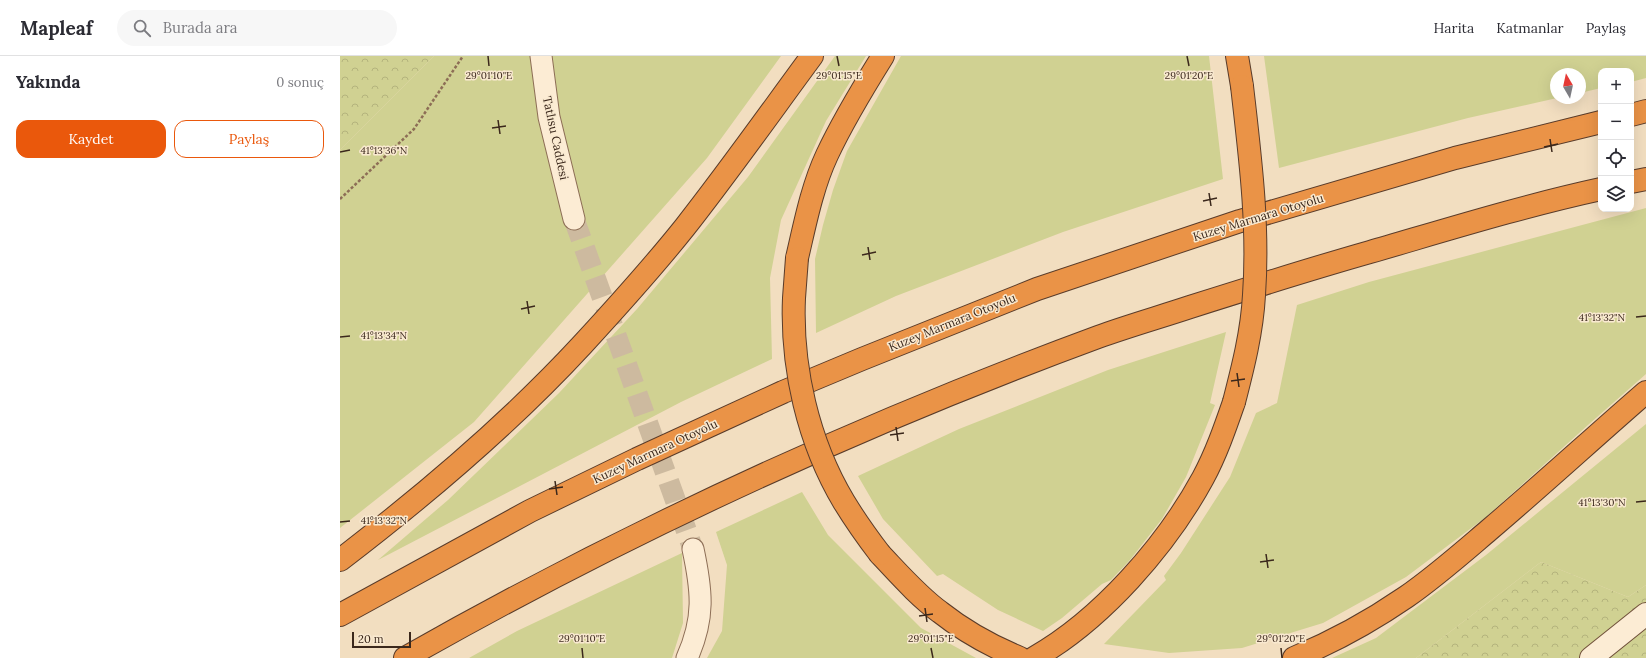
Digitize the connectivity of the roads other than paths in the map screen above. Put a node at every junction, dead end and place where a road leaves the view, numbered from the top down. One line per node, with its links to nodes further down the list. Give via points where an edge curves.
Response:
1 (541, 56): 11 (street, Tatlısu Caddesi, via 549,117)
2 (812, 56): 14 (highway, via 684,227 582,345 444,477)
3 (883, 56): 19 (highway, bridge, via 827,156 814,191 797,258 794,299 799,378 826,468 843,501 880,554 938,612 968,632)
4 (1237, 56): 20 (highway, bridge, via 1252,170 1256,260 1250,332 1234,402 1222,437 1203,478 1151,556 1119,590 1063,639)
5 (1646, 111): 6 (highway)
6 (1634, 113)
7 (1598, 123): 16 (highway, Kuzey Marmara Otoyolu, via 1455,158 1240,221 1023,294 783,392 637,459 530,511)
8 (1646, 179): 9 (highway)
9 (1634, 181)
10 (1598, 190): 17 (highway, via 1300,272 1102,336 976,383 801,458 616,545)
11 (574, 219)
12 (1646, 392): 21 (highway, via 1516,507 1406,597 1327,644)
13 (693, 549): 18 (street, via 699,578 701,612)
14 (340, 560)
15 (1646, 614): 22 (main road)
16 (340, 616)
17 (405, 658)
18 (686, 658)
19 (1020, 658)
20 (1034, 658)
21 (1294, 658)
22 (1591, 658)

